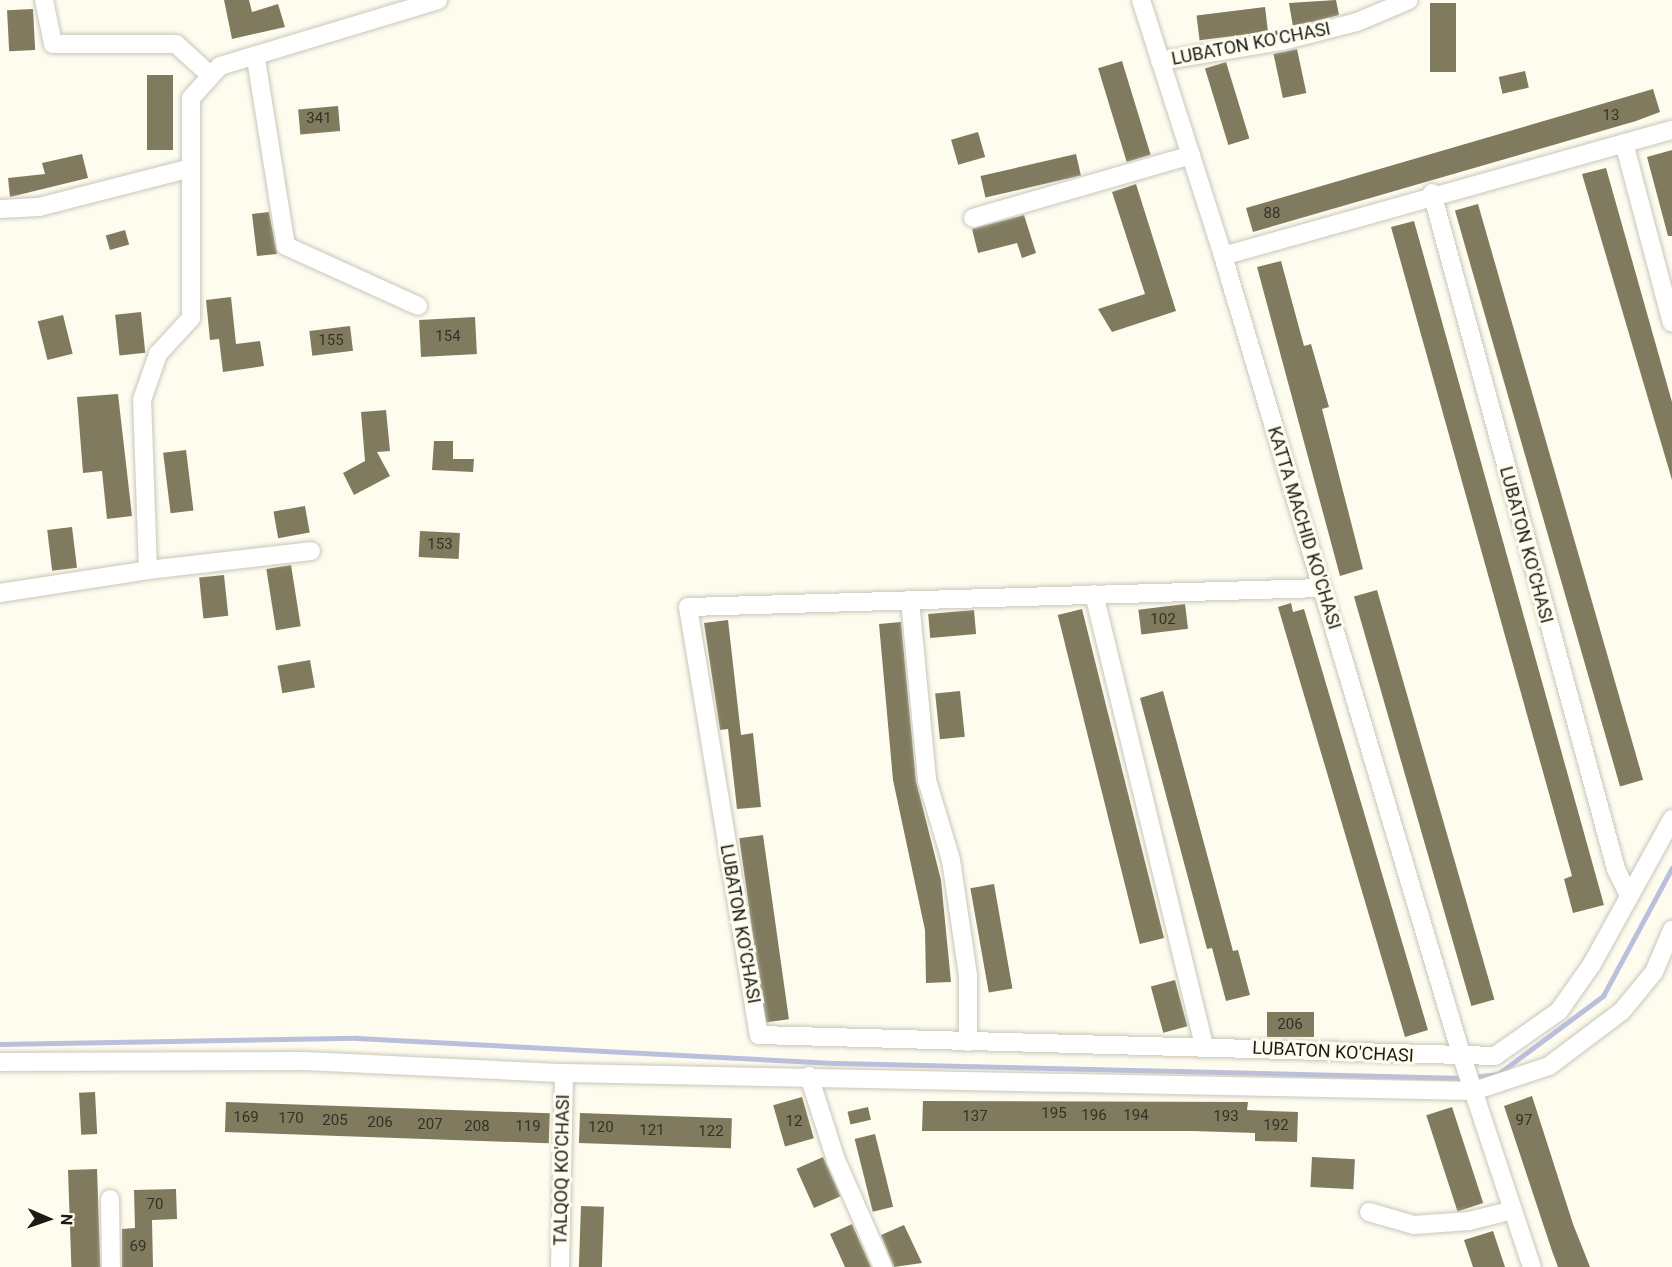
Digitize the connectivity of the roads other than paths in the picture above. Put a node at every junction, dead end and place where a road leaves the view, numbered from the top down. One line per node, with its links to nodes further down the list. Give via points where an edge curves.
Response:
1 (44, 0): 7 (street, via 53,44 176,44)
2 (438, 0): 5 (street)
3 (1141, 0): 6 (street, KATTA MACHID KO'CHASI)
4 (1408, 0): 6 (street, LUBATON KO'CHASI, via 1357,22 1282,41)
5 (256, 59): 7 (street, via 220,66); 16 (street, via 274,200 286,246)
6 (1160, 61): 10 (street, KATTA MACHID KO'CHASI)
7 (211, 76): 11 (street, via 191,98)
8 (1672, 130): 9 (street)
9 (1624, 143): 12 (street); 17 (street)
10 (1191, 155): 14 (street); 15 (street, KATTA MACHID KO'CHASI)
11 (191, 168): 13 (street, via 39,207); 19 (street, via 191,318 158,354 142,400)
12 (1432, 193): 15 (street); 25 (street, LUBATON KO'CHASI, via 1603,823)
13 (0, 209)
14 (973, 218)
15 (1223, 256): 20 (street, KATTA MACHID KO'CHASI)
16 (418, 306)
17 (1672, 323)
18 (310, 551): 19 (street)
19 (148, 570): 21 (street)
20 (1322, 588): 22 (street); 30 (street, KATTA MACHID KO'CHASI)
21 (0, 593)
22 (1095, 594): 23 (street); 29 (street)
23 (910, 600): 28 (street, via 927,780 951,860 968,975); 28 (street, LUBATON KO'CHASI, via 688,607 759,1035)
24 (1672, 819): 25 (street, LUBATON KO'CHASI)
25 (1629, 894): 30 (street, LUBATON KO'CHASI, via 1592,964 1559,1011 1495,1056)
26 (1672, 930): 27 (street)
27 (1663, 971): 34 (street, via 1622,1011 1549,1066)
28 (968, 1042): 29 (street, LUBATON KO'CHASI)
29 (1204, 1046): 30 (street, LUBATON KO'CHASI)
30 (1462, 1057): 34 (street, KATTA MACHID KO'CHASI)
31 (0, 1062): 32 (street, via 305,1061)
32 (564, 1073): 33 (street); 39 (street, TALQOQ KO'CHASI)
33 (809, 1076): 34 (street); 40 (street, via 836,1160)
34 (1474, 1091): 36 (street, KATTA MACHID KO'CHASI)
35 (110, 1199): 38 (street)
36 (1513, 1210): 37 (street, via 1469,1221 1414,1225); 41 (street, KATTA MACHID KO'CHASI)
37 (1368, 1212)
38 (111, 1267)
39 (560, 1267)
40 (884, 1267)
41 (1532, 1267)

